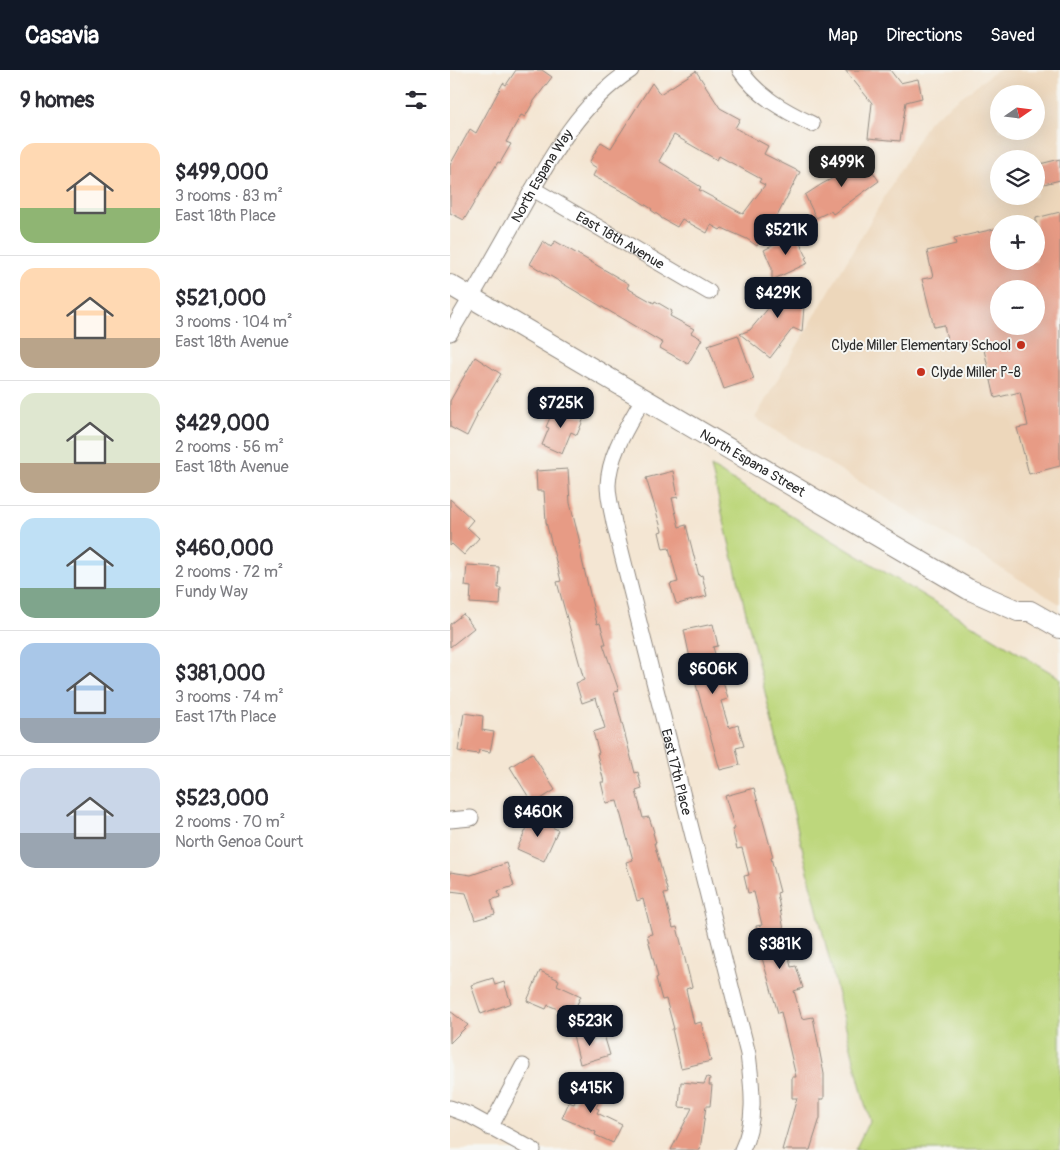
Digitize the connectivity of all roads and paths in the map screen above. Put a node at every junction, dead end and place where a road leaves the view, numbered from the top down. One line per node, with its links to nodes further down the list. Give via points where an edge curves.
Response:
1 (631, 70): 4 (street, North Espana Way, via 593,101 570,128)
2 (740, 70): 3 (street, via 758,93)
3 (812, 124)
4 (533, 189): 6 (street, East 18th Avenue); 7 (street, North Espana Way)
5 (450, 285): 7 (street, North Espana Street)
6 (709, 292)
7 (472, 297): 8 (street, North Espana Way); 9 (street, North Espana Street)
8 (450, 333)
9 (643, 399): 10 (street, North Espana Street, via 968,589 1018,611 1030,611); 17 (street, East 17th Place, via 614,457 608,493 748,1054 752,1107)
10 (1060, 628)
11 (470, 818): 12 (street)
12 (450, 820)
13 (523, 1066): 15 (street)
14 (450, 1108): 15 (street)
15 (490, 1128): 16 (street)
16 (533, 1150)
17 (742, 1150)

